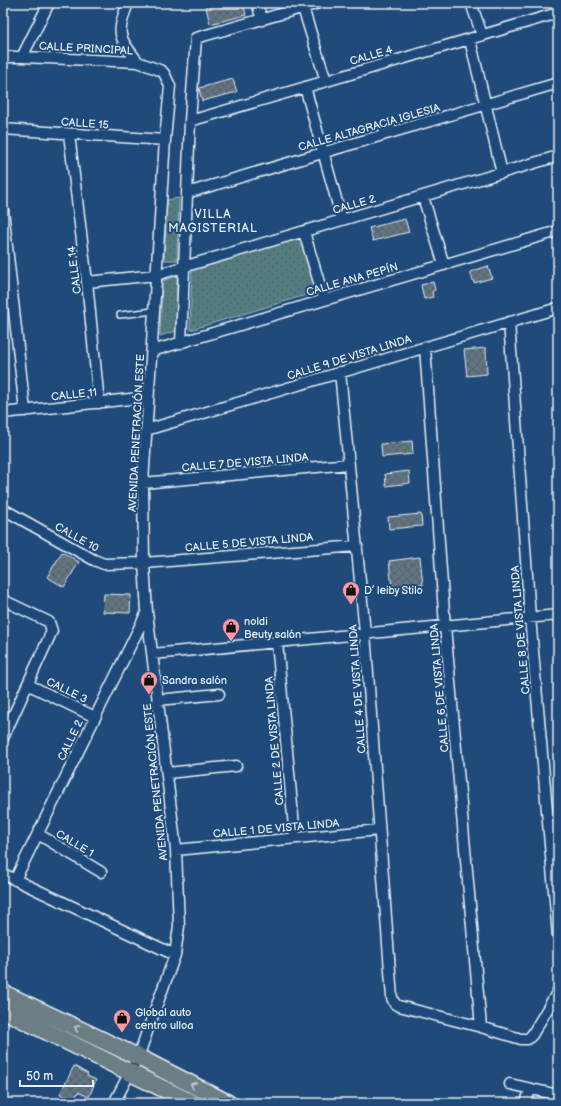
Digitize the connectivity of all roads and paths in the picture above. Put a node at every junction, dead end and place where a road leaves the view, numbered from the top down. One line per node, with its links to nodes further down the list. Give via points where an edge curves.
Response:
1 (49, 3): 12 (street)
2 (128, 3): 13 (street, via 120,30 121,37)
3 (257, 3): 8 (street)
4 (319, 3): 6 (street)
5 (471, 3): 9 (street)
6 (303, 8): 8 (street); 15 (street)
7 (558, 13): 9 (street, CALLE 4)
8 (262, 20): 19 (street, via 196,38)
9 (482, 36): 10 (street, CALLE 4)
10 (470, 40): 15 (street, CALLE 4); 18 (street)
11 (3, 57): 12 (street, CALLE PRINCIPAL)
12 (22, 57): 13 (street, CALLE PRINCIPAL)
13 (138, 62): 14 (street, CALLE PRINCIPAL, via 162,71)
14 (165, 75): 22 (street, AVENIDA PENETRACIÓN ESTE, via 170,86)
15 (326, 81): 17 (street, CALLE 4)
16 (558, 83): 18 (street, CALLE ALTAGRACIA IGLESIA)
17 (305, 87): 19 (street, CALLE 4); 23 (street)
18 (485, 105): 23 (street, CALLE ALTAGRACIA IGLESIA); 25 (street)
19 (190, 121): 26 (street)
20 (3, 129): 21 (street, CALLE 15)
21 (69, 134): 22 (street, CALLE 15); 35 (street, CALLE 14)
22 (165, 140): 34 (street, AVENIDA PENETRACIÓN ESTE)
23 (323, 153): 26 (street, CALLE ALTAGRACIA IGLESIA); 29 (street)
24 (558, 156): 25 (street, CALLE 2)
25 (502, 173): 27 (street, CALLE 2)
26 (187, 193): 33 (street)
27 (423, 196): 29 (street, CALLE 2); 32 (street)
28 (3, 210): 47 (street)
29 (342, 220): 31 (street, CALLE 2)
30 (558, 231): 32 (street, CALLE ANA PEPÍN)
31 (304, 232): 33 (street, CALLE 2); 36 (street)
32 (444, 266): 36 (street, CALLE ANA PEPÍN)
33 (184, 267): 34 (street, CALLE 2); 41 (street)
34 (156, 275): 35 (street, CALLE 2); 38 (street, AVENIDA PENETRACIÓN ESTE)
35 (88, 282): 46 (street, CALLE 14)
36 (324, 299): 41 (street, CALLE ANA PEPÍN)
37 (558, 308): 40 (street, CALLE 9 DE VISTA LINDA)
38 (154, 311): 39 (lane); 43 (street, AVENIDA PENETRACIÓN ESTE)
39 (120, 315)
40 (509, 322): 42 (street, CALLE 9 DE VISTA LINDA); 58 (street, CALLE 8 DE VISTA LINDA)
41 (181, 343): 43 (street, CALLE ANA PEPÍN)
42 (425, 347): 44 (street, CALLE 9 DE VISTA LINDA); 59 (street, CALLE 6 DE VISTA LINDA)
43 (152, 351): 45 (street, AVENIDA PENETRACIÓN ESTE)
44 (340, 372): 49 (street, CALLE 9 DE VISTA LINDA); 50 (street, CALLE 4 DE VISTA LINDA)
45 (148, 397): 46 (street, CALLE 11); 49 (street, AVENIDA PENETRACIÓN ESTE)
46 (99, 403): 47 (street, CALLE 11)
47 (26, 411): 48 (street, CALLE 11)
48 (3, 413)
49 (146, 430): 51 (street, AVENIDA PENETRACIÓN ESTE)
50 (349, 464): 51 (street, CALLE 7 DE VISTA LINDA); 53 (street, CALLE 4 DE VISTA LINDA)
51 (143, 483): 54 (street, AVENIDA PENETRACIÓN ESTE)
52 (3, 509): 54 (street, CALLE 10, via 99,563)
53 (357, 546): 54 (street, CALLE 5 DE VISTA LINDA); 60 (street, CALLE 4 DE VISTA LINDA)
54 (144, 563): 56 (street, AVENIDA PENETRACIÓN ESTE)
55 (3, 600): 63 (street, via 49,622 52,626 52,632)
56 (147, 612): 62 (street, AVENIDA PENETRACIÓN ESTE); 66 (street, CALLE 2)
57 (558, 615): 58 (street)
58 (530, 617): 59 (street); 77 (street, CALLE 8 DE VISTA LINDA)
59 (445, 626): 60 (street); 82 (street, CALLE 6 DE VISTA LINDA)
60 (365, 633): 61 (street); 70 (street, CALLE 4 DE VISTA LINDA)
61 (277, 642): 62 (street); 72 (street, CALLE 2 DE VISTA LINDA)
62 (153, 654): 65 (street, AVENIDA PENETRACIÓN ESTE)
63 (29, 685): 66 (street, CALLE 3); 67 (street)
64 (219, 694): 65 (street)
65 (158, 700): 69 (street, AVENIDA PENETRACIÓN ESTE)
66 (95, 717): 71 (street, CALLE 2)
67 (3, 738)
68 (236, 766): 69 (street)
69 (167, 773): 73 (street, AVENIDA PENETRACIÓN ESTE)
70 (379, 830): 72 (street, CALLE 1 DE VISTA LINDA); 82 (street, CALLE 4 DE VISTA LINDA, via 392,998 395,1004)
71 (38, 834): 74 (street, CALLE 1); 76 (street, CALLE 2)
72 (295, 838): 73 (street, CALLE 1 DE VISTA LINDA)
73 (176, 850): 78 (street, AVENIDA PENETRACIÓN ESTE, via 179,926)
74 (101, 872)
75 (3, 874): 76 (street)
76 (15, 880): 78 (street)
77 (558, 936)
78 (175, 955): 83 (street, AVENIDA PENETRACIÓN ESTE)
79 (558, 991): 82 (street, via 528,1039)
80 (3, 993): 83 (main road, one-way to 80)
81 (3, 1010): 84 (main road)
82 (481, 1027)
83 (138, 1057): 84 (street, AVENIDA PENETRACIÓN ESTE); 90 (main road, one-way to 83)
84 (131, 1072): 88 (street, AVENIDA PENETRACIÓN ESTE); 89 (main road)
85 (510, 1084): 86 (street)
86 (530, 1089): 87 (street); 91 (street)
87 (558, 1095)
88 (114, 1103)
89 (192, 1103)
90 (228, 1103)
91 (526, 1103)

